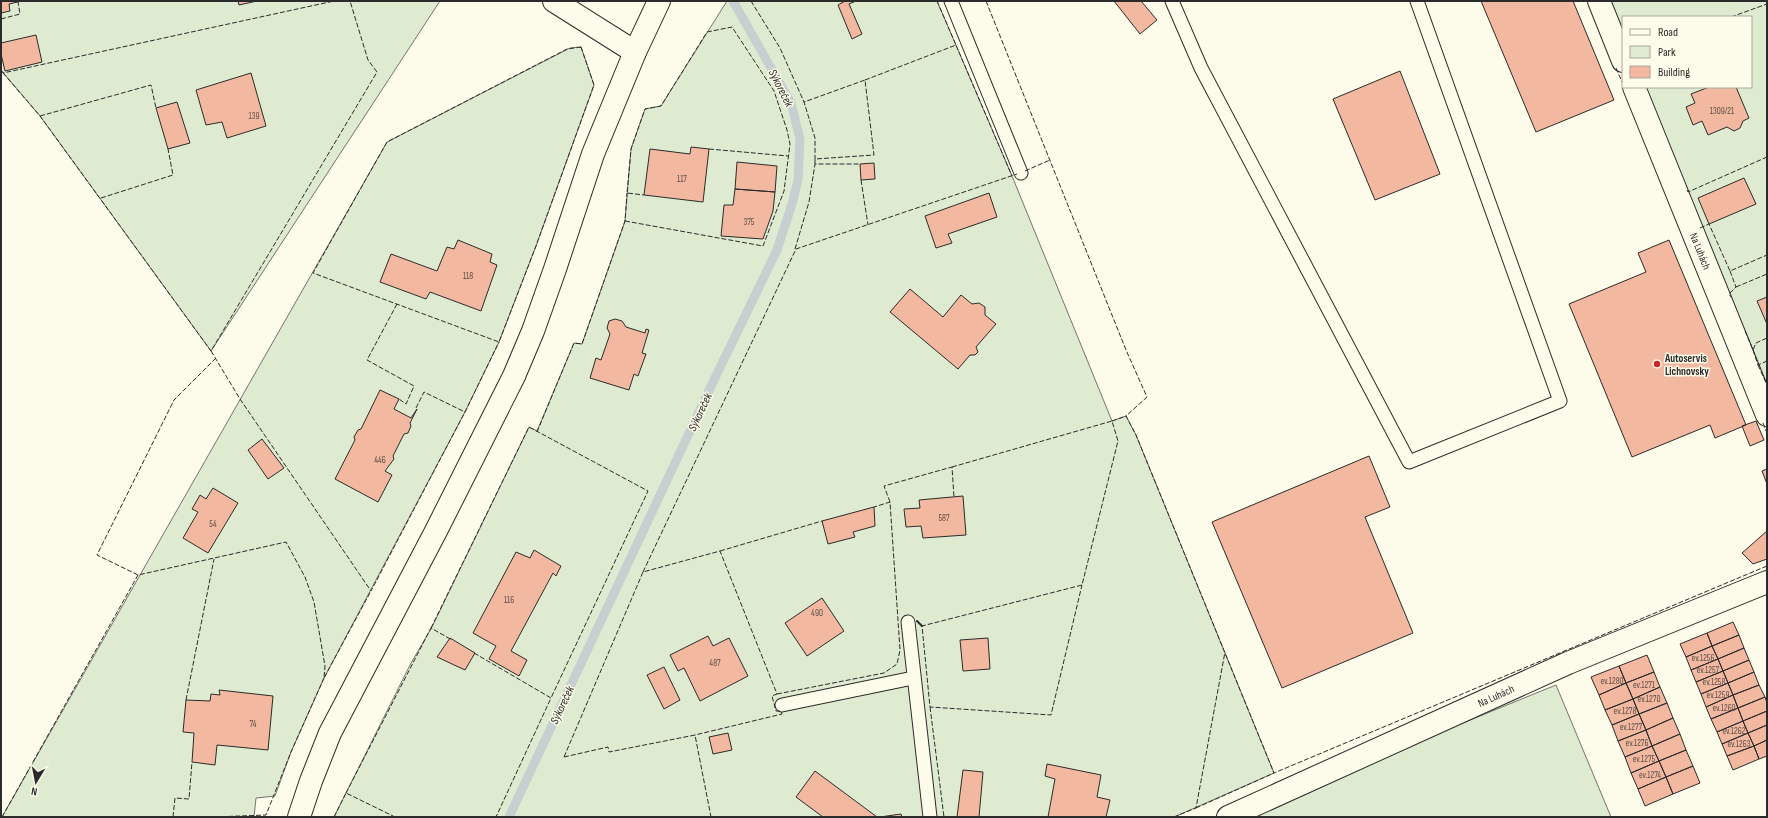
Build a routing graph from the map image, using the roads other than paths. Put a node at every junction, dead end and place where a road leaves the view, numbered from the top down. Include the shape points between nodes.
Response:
1 (554, 1) edge
2 (659, 1) edge
3 (950, 1) edge
4 (1172, 1) edge
5 (1416, 1) edge
6 (1598, 1) edge
7 (635, 52) junction
8 (1622, 59) edge
9 (1634, 88) edge
10 (1021, 173) dead end
11 (1767, 415) edge
12 (1767, 582) edge
13 (908, 622) dead end
14 (913, 678) junction
15 (782, 705) dead end
16 (299, 817) edge
17 (930, 817) edge
18 (1228, 817) edge

1 - 7 street
2 - 7 street
3 - 10 lane
4 - 5 lane via 1201,68 1409,462 1560,401
6 - 8 street
7 - 16 street via 593,154 533,331 514,376 330,733
9 - 11 street, Na Luhách
12 - 18 street, Na Luhách via 1568,663
13 - 14 lane
14 - 15 lane
14 - 17 lane

